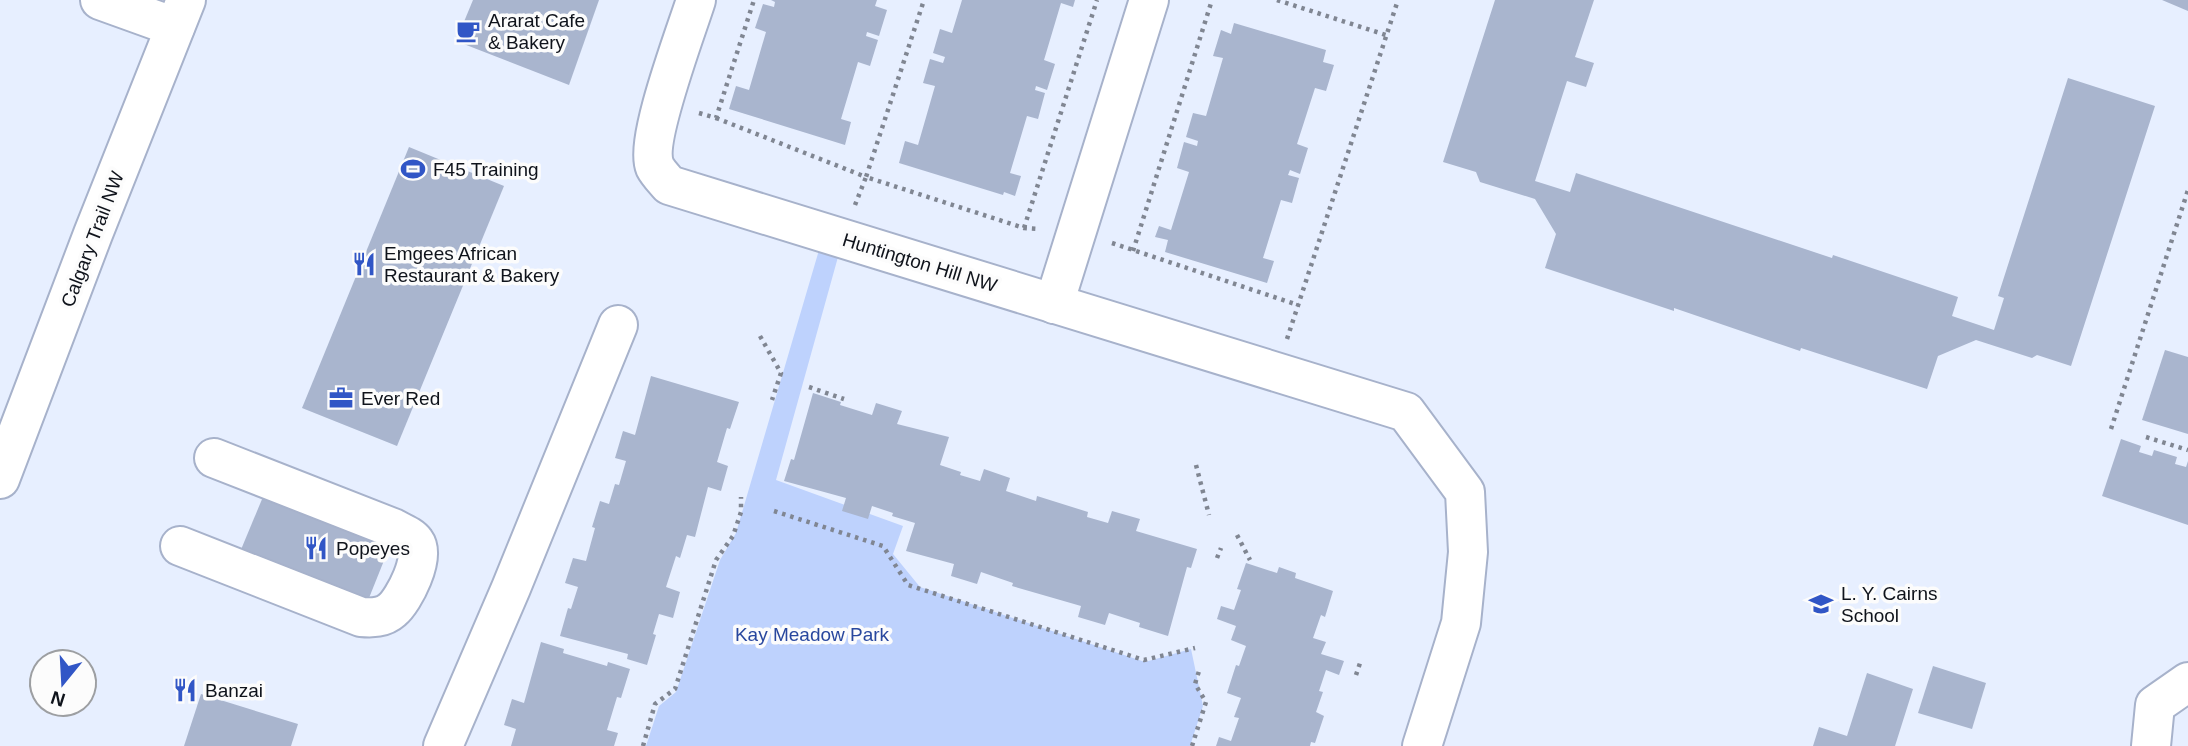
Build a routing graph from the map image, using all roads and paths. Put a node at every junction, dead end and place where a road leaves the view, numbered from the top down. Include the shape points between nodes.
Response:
1 (100, 0) edge
2 (696, 0) edge
3 (754, 0) edge
4 (924, 0) edge
5 (1097, 0) edge
6 (1149, 0) edge
7 (1212, 0) edge
8 (1277, 0) edge
9 (1398, 0) edge
10 (180, 13) edge
11 (1386, 35) junction
12 (697, 113) dead end
13 (716, 118) junction
14 (866, 177) junction
15 (2188, 190) edge
16 (1024, 228) junction
17 (1077, 230) junction
18 (1133, 251) junction
19 (1054, 304) junction
20 (618, 325) dead end
21 (760, 336) dead end
22 (809, 387) dead end
23 (844, 399) dead end
24 (772, 400) dead end
25 (2111, 429) dead end
26 (2146, 437) dead end
27 (2188, 450) edge
28 (214, 458) dead end
29 (1196, 465) dead end
30 (0, 480) edge
31 (741, 497) dead end
32 (774, 511) dead end
33 (1209, 515) dead end
34 (1237, 535) dead end
35 (180, 546) dead end
36 (1221, 548) dead end
37 (1217, 558) dead end
38 (1250, 560) dead end
39 (1195, 648) dead end
40 (1360, 663) dead end
41 (1199, 671) dead end
42 (1356, 675) dead end
43 (2188, 682) edge
44 (443, 746) edge
45 (643, 746) edge
46 (1192, 746) edge
47 (1422, 746) edge
48 (2151, 746) edge

1 - 10 main road
2 - 19 main road, Huntington Hill NW via 653,147 655,167 669,185
3 - 13 path
4 - 14 path
5 - 16 path
6 - 17 main road
7 - 18 path
8 - 11 path
9 - 11 path
10 - 30 main road, Calgary Trail NW
11 - 18 path via 1298,305
12 - 13 path
13 - 14 path
14 - 16 path
15 - 25 path
16 - 17 path
17 - 18 path
17 - 19 main road
19 - 47 main road, Huntington Hill NW via 1406,412 1465,492 1468,552 1461,623
20 - 44 main road
21 - 24 path via 781,373
22 - 23 path
26 - 27 path
28 - 35 main road via 393,527 414,540 418,562 402,600 375,618 361,617
29 - 33 path
31 - 45 path via 733,536 716,560 676,689 655,704
32 - 39 path via 883,546 908,585 1144,660
34 - 38 path
36 - 37 path
40 - 42 path
41 - 46 path via 1195,684 1206,702
43 - 48 main road via 2155,705

